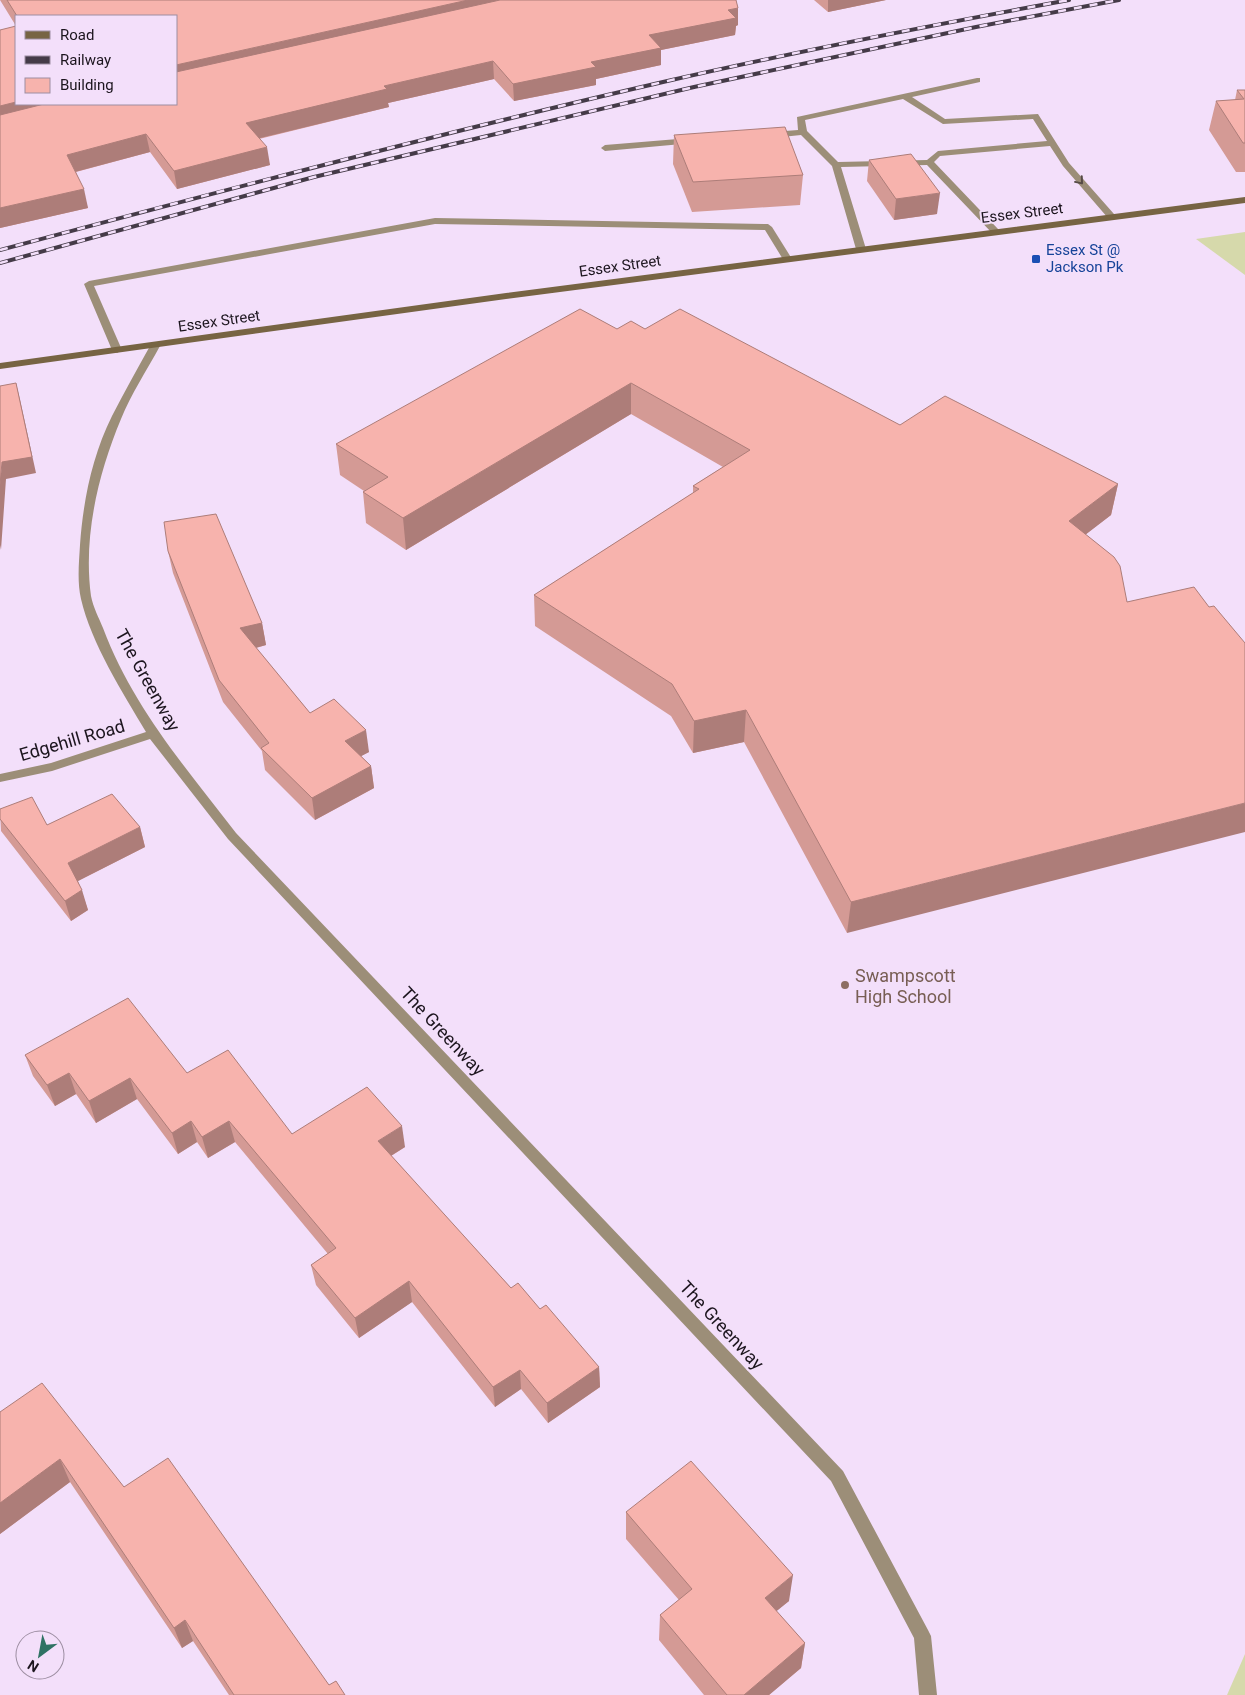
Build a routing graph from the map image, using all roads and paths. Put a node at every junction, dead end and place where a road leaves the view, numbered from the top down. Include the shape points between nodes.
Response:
1 (977, 80) dead end
2 (906, 96) junction
3 (803, 132) junction
4 (763, 135) edge
5 (704, 140) edge
6 (1053, 143) junction
7 (606, 148) dead end
8 (929, 162) junction
9 (836, 166) junction
10 (1245, 200) edge
11 (1110, 216) junction
12 (995, 231) junction
13 (861, 249) junction
14 (787, 259) junction
15 (154, 346) junction
16 (117, 350) junction
17 (0, 366) edge
18 (153, 734) junction
19 (0, 778) edge
20 (928, 1695) edge

1 - 2 street
2 - 3 street via 800,120
2 - 6 street via 943,122 1035,116
3 - 4 street
3 - 9 street
5 - 7 street
6 - 8 street via 938,154
6 -> 11 street via 1066,164
8 - 9 street
8 - 12 street
9 - 13 street
10 - 11 main road, Essex Street
11 - 12 main road, Essex Street
12 - 13 main road, Essex Street
13 - 14 main road, Essex Street
14 - 15 main road, Essex Street
14 - 16 street via 768,227 436,221 89,284
15 - 16 main road, Essex Street
15 - 18 street, The Greenway via 116,418 97,471 87,520 84,560 86,598 102,641
16 - 17 main road, Essex Street
18 - 19 street, Edgehill Road via 52,767
18 - 20 street, The Greenway via 232,836 837,1476 922,1636

